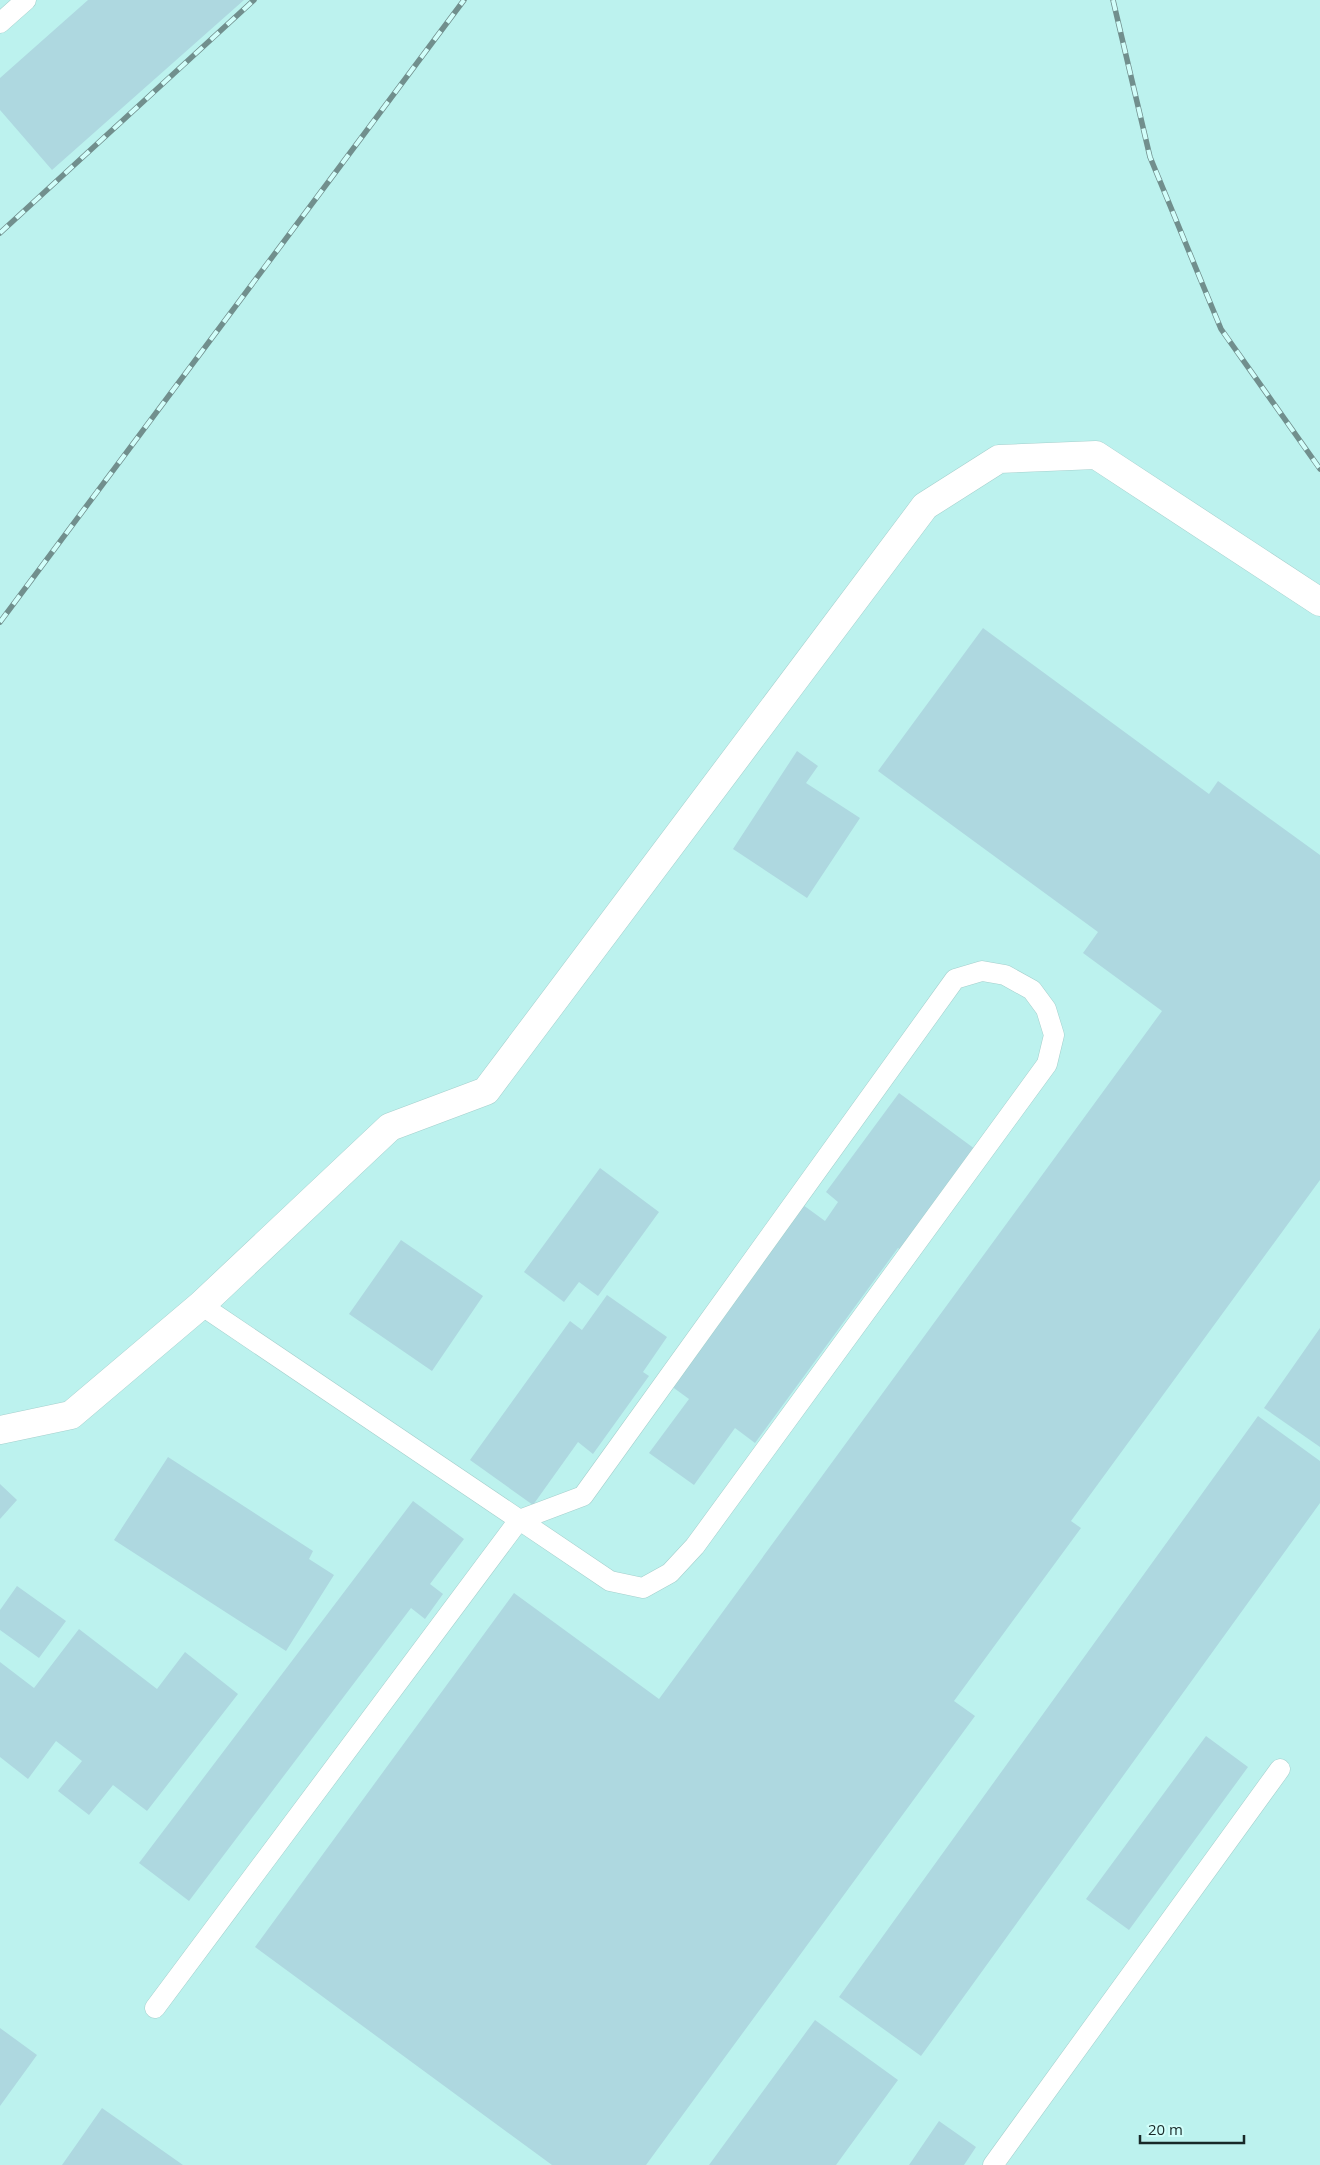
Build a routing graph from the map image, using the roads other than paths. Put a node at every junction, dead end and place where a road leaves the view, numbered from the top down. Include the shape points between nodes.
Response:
1 (26, 0) edge
2 (0, 24) edge
3 (1320, 602) edge
4 (201, 1305) junction
5 (0, 1430) edge
6 (518, 1520) junction
7 (1280, 1769) dead end
8 (155, 2008) dead end
9 (993, 2165) edge

1 - 2 lane
3 - 4 street via 1096,455 999,458 925,506 486,1091 390,1127
4 - 5 street via 71,1416
4 - 6 lane
6 - 6 lane via 583,1496 955,979 982,971 1005,975 1032,990 1046,1009 1054,1036 1047,1064 695,1546 670,1573 643,1588 610,1581
6 - 8 lane
7 - 9 lane

